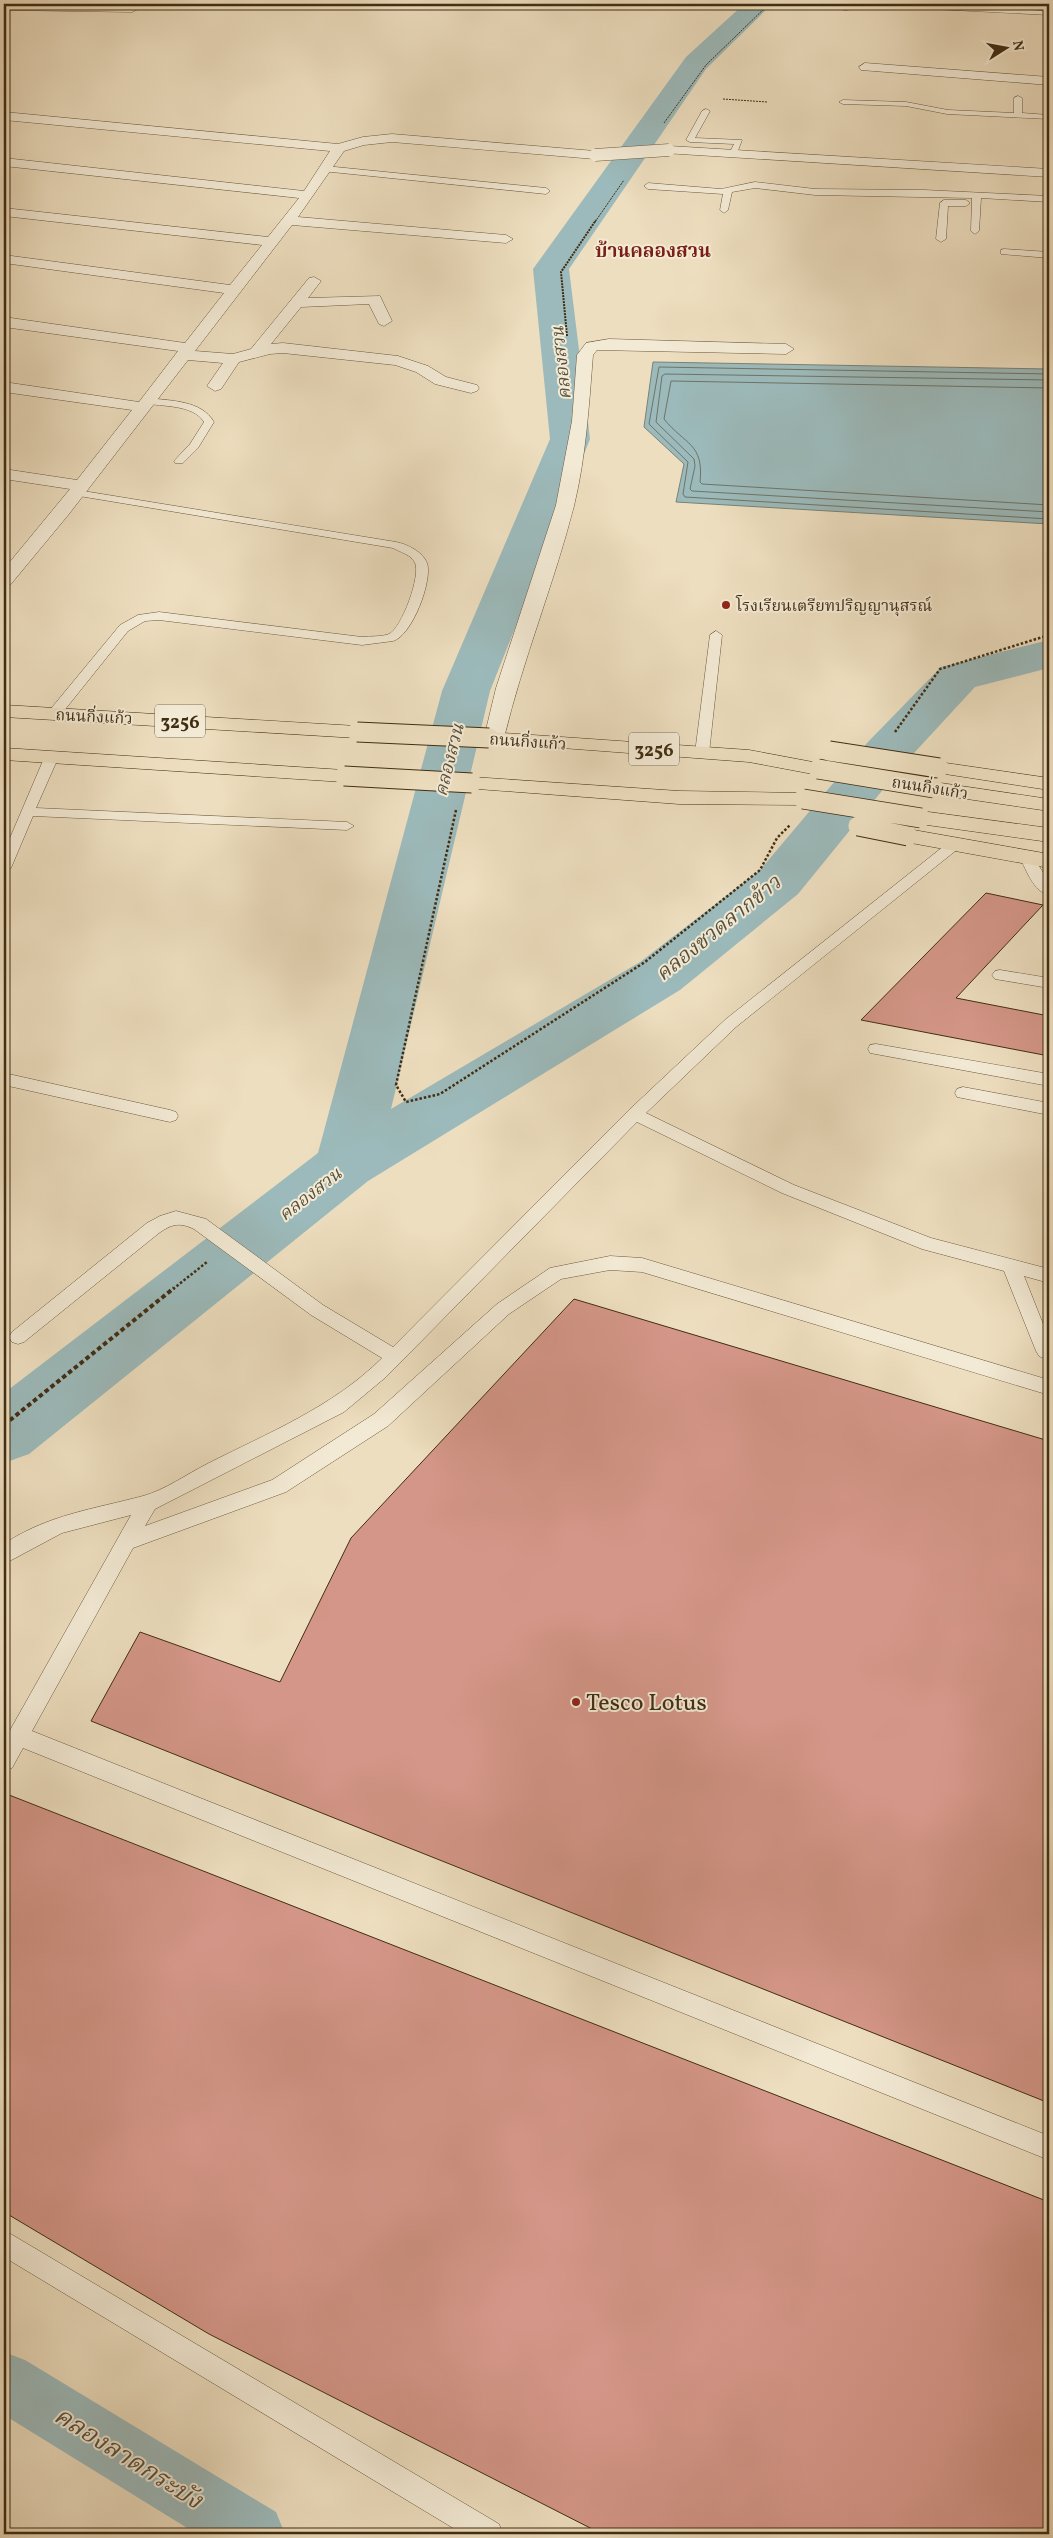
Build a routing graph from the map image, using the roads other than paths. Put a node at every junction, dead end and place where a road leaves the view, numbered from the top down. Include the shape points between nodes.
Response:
1 (808, 4) edge
2 (950, 6) edge
3 (4, 7) edge
4 (132, 9) dead end
5 (1049, 14) edge
6 (1034, 66) dead end
7 (865, 68) dead end
8 (1036, 80) junction
9 (1049, 81) edge
10 (1018, 98) dead end
11 (843, 102) dead end
12 (706, 111) dead end
13 (4, 116) edge
14 (1018, 116) junction
15 (1049, 118) edge
16 (339, 148) junction
17 (733, 154) junction
18 (4, 162) edge
19 (325, 169) junction
20 (1049, 173) edge
21 (648, 186) dead end
22 (546, 191) dead end
23 (728, 191) junction
24 (308, 195) junction
25 (977, 199) junction
26 (1049, 199) edge
27 (724, 210) dead end
28 (4, 212) edge
29 (288, 220) junction
30 (976, 231) dead end
31 (506, 239) dead end
32 (941, 239) dead end
33 (271, 242) junction
34 (1004, 252) dead end
35 (1049, 255) edge
36 (4, 259) edge
37 (314, 281) dead end
38 (234, 290) junction
39 (296, 303) junction
40 (384, 321) dead end
41 (4, 322) edge
42 (786, 349) dead end
43 (187, 351) junction
44 (258, 352) junction
45 (233, 358) junction
46 (215, 386) dead end
47 (4, 387) edge
48 (471, 388) dead end
49 (146, 404) junction
50 (179, 461) dead end
51 (4, 474) edge
52 (80, 489) junction
53 (4, 580) edge
54 (716, 635) dead end
55 (4, 711) edge
56 (54, 714) junction
57 (492, 738) junction
58 (702, 753) junction
59 (4, 754) edge
60 (52, 756) junction
61 (749, 756) junction
62 (937, 778) junction
63 (1049, 784) edge
64 (1049, 804) edge
65 (28, 812) junction
66 (347, 826) dead end
67 (914, 827) junction
68 (1049, 835) edge
69 (954, 846) junction
70 (1027, 858) junction
71 (1049, 861) edge
72 (4, 868) edge
73 (1049, 890) edge
74 (1000, 975) dead end
75 (1049, 983) edge
76 (876, 1049) dead end
77 (4, 1079) edge
78 (1049, 1080) edge
79 (963, 1093) dead end
80 (1049, 1109) edge
81 (635, 1114) junction
82 (170, 1116) dead end
83 (1011, 1266) junction
84 (1049, 1276) edge
85 (18, 1336) dead end
86 (1049, 1354) edge
87 (394, 1357) junction
88 (1049, 1388) edge
89 (148, 1503) junction
90 (128, 1541) junction
91 (4, 1555) edge
92 (19, 1736) junction
93 (4, 1760) edge
94 (1049, 2148) edge
95 (4, 2243) edge
96 (489, 2534) edge

1 - 2 lane via 846,8 877,4
2 - 5 lane
3 - 4 street
6 - 8 street
7 - 8 street
8 - 9 street
10 - 14 lane
11 - 14 lane via 906,104 947,112
12 - 17 lane via 690,140 739,142
13 - 16 street
14 - 15 lane
16 - 17 street, bridge via 372,139 392,138 595,156 669,150
16 - 19 street
17 - 20 street
18 - 24 street
19 - 22 lane
19 - 24 street
21 - 23 lane
23 - 25 lane via 755,185 814,192
23 - 27 lane
24 - 29 street
25 - 26 lane
25 - 30 lane
25 - 32 lane via 944,204
28 - 33 street
29 - 31 street
29 - 33 street
33 - 38 street
34 - 35 lane
36 - 38 street
37 - 39 street
38 - 43 street
39 - 40 street via 375,299
39 - 44 street
41 - 43 street
42 - 57 street via 609,344 588,349 584,361 580,421 565,505
43 - 45 street
43 - 49 street
44 - 45 street
44 - 48 street via 284,348 398,360 441,381
45 - 46 street
47 - 49 street
49 - 50 lane via 196,409 208,416 209,422 194,446
49 - 52 street
51 - 52 street
52 - 53 street
52 - 56 lane via 396,545 414,554 421,562 423,575 405,626 393,637 378,640 362,641 159,616 142,618 124,628
54 - 58 lane
55 - 56 main road, ถนนกิ่งแก้ว / 3256
56 - 57 main road, ถนนกิ่งแก้ว / 3256, bridge
57 - 58 main road, ถนนกิ่งแก้ว / 3256
58 - 61 main road, ถนนกิ่งแก้ว / 3256
59 - 60 main road, 3256
60 - 65 lane
60 - 67 main road, 3256, bridge via 762,800 798,812
61 - 62 main road, ถนนกิ่งแก้ว / 3256, bridge via 818,769
61 - 62 main road, bridge via 829,751
62 - 63 main road
62 - 64 main road, ถนนกิ่งแก้ว / 3256
65 - 66 lane
65 - 72 lane
67 - 68 main road, ถนนกิ่งแก้ว
67 - 69 main road
69 - 70 main road
69 - 81 lane via 730,1023
70 - 71 main road
70 - 73 lane via 1039,881
74 - 75 lane
76 - 78 lane
77 - 82 lane
79 - 80 lane
81 - 83 lane via 788,1189 928,1244
81 - 87 lane
83 - 84 lane
83 - 86 lane
85 - 87 lane via 168,1218 184,1216 318,1310
87 - 89 lane via 337,1407
88 - 90 lane via 642,1265 610,1263 556,1273 503,1309 380,1420 279,1486
89 - 90 lane
89 - 91 lane via 71,1519 23,1541
90 - 92 lane
92 - 93 lane
92 - 94 lane
95 - 96 lane

